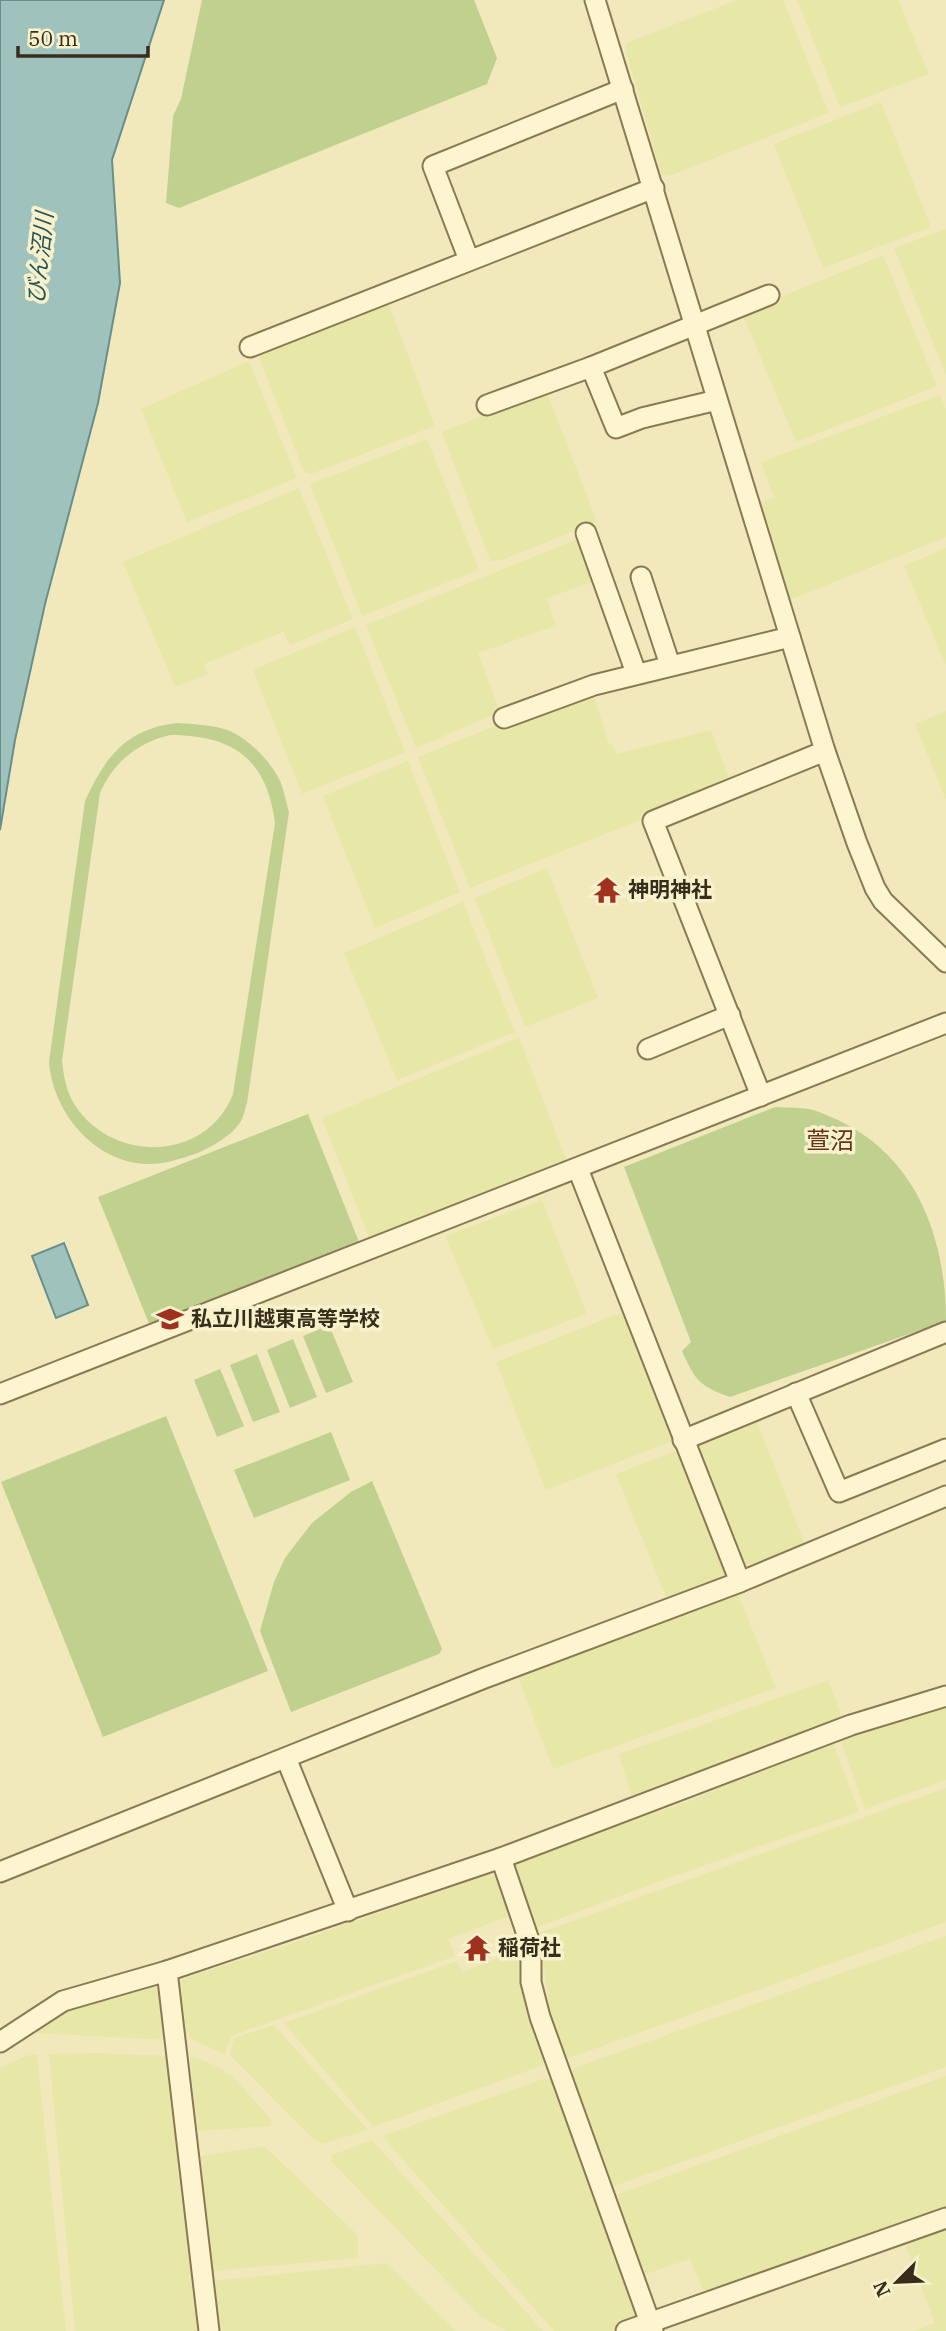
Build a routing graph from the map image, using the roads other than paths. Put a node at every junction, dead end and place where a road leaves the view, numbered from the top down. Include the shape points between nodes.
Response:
1 (595, 0) edge
2 (623, 89) junction
3 (653, 188) junction
4 (469, 260) junction
5 (769, 295) dead end
6 (694, 325) junction
7 (250, 347) dead end
8 (591, 367) junction
9 (717, 400) junction
10 (486, 405) dead end
11 (586, 533) dead end
12 (641, 577) dead end
13 (790, 637) junction
14 (670, 665) junction
15 (636, 673) junction
16 (504, 718) dead end
17 (825, 751) junction
18 (946, 962) edge
19 (730, 1015) junction
20 (946, 1023) edge
21 (648, 1049) dead end
22 (761, 1096) junction
23 (578, 1169) junction
24 (946, 1332) edge
25 (796, 1393) junction
26 (0, 1394) edge
27 (683, 1440) junction
28 (946, 1449) edge
29 (946, 1496) edge
30 (740, 1582) junction
31 (946, 1696) edge
32 (286, 1758) junction
33 (501, 1858) junction
34 (0, 1872) edge
35 (348, 1911) junction
36 (167, 1971) junction
37 (0, 2042) edge
38 (946, 2218) edge
39 (651, 2326) edge
40 (209, 2331) edge
41 (626, 2331) edge

1 - 2 street
2 - 3 street
2 - 4 street via 433,166
3 - 4 street
3 - 6 street
4 - 7 street
5 - 6 street
6 - 8 street
6 - 9 street
8 - 9 street via 616,428
8 - 10 street
9 - 13 street
11 - 15 street
12 - 14 street
13 - 14 street
13 - 17 street
14 - 15 street
15 - 16 street via 572,691
17 - 18 street via 875,888
17 - 19 street via 653,821
19 - 21 street
19 - 22 street
20 - 22 street
22 - 23 street
23 - 26 street
23 - 27 street
24 - 25 street
25 - 27 street
25 - 28 street via 839,1492
27 - 30 street
29 - 30 street
30 - 32 street
31 - 33 street via 851,1725
32 - 34 street
32 - 35 street
33 - 35 street
33 - 39 street via 531,1947 531,1982 540,2017
35 - 36 street
36 - 37 street via 63,2001
36 - 40 street
38 - 39 street
39 - 41 street

